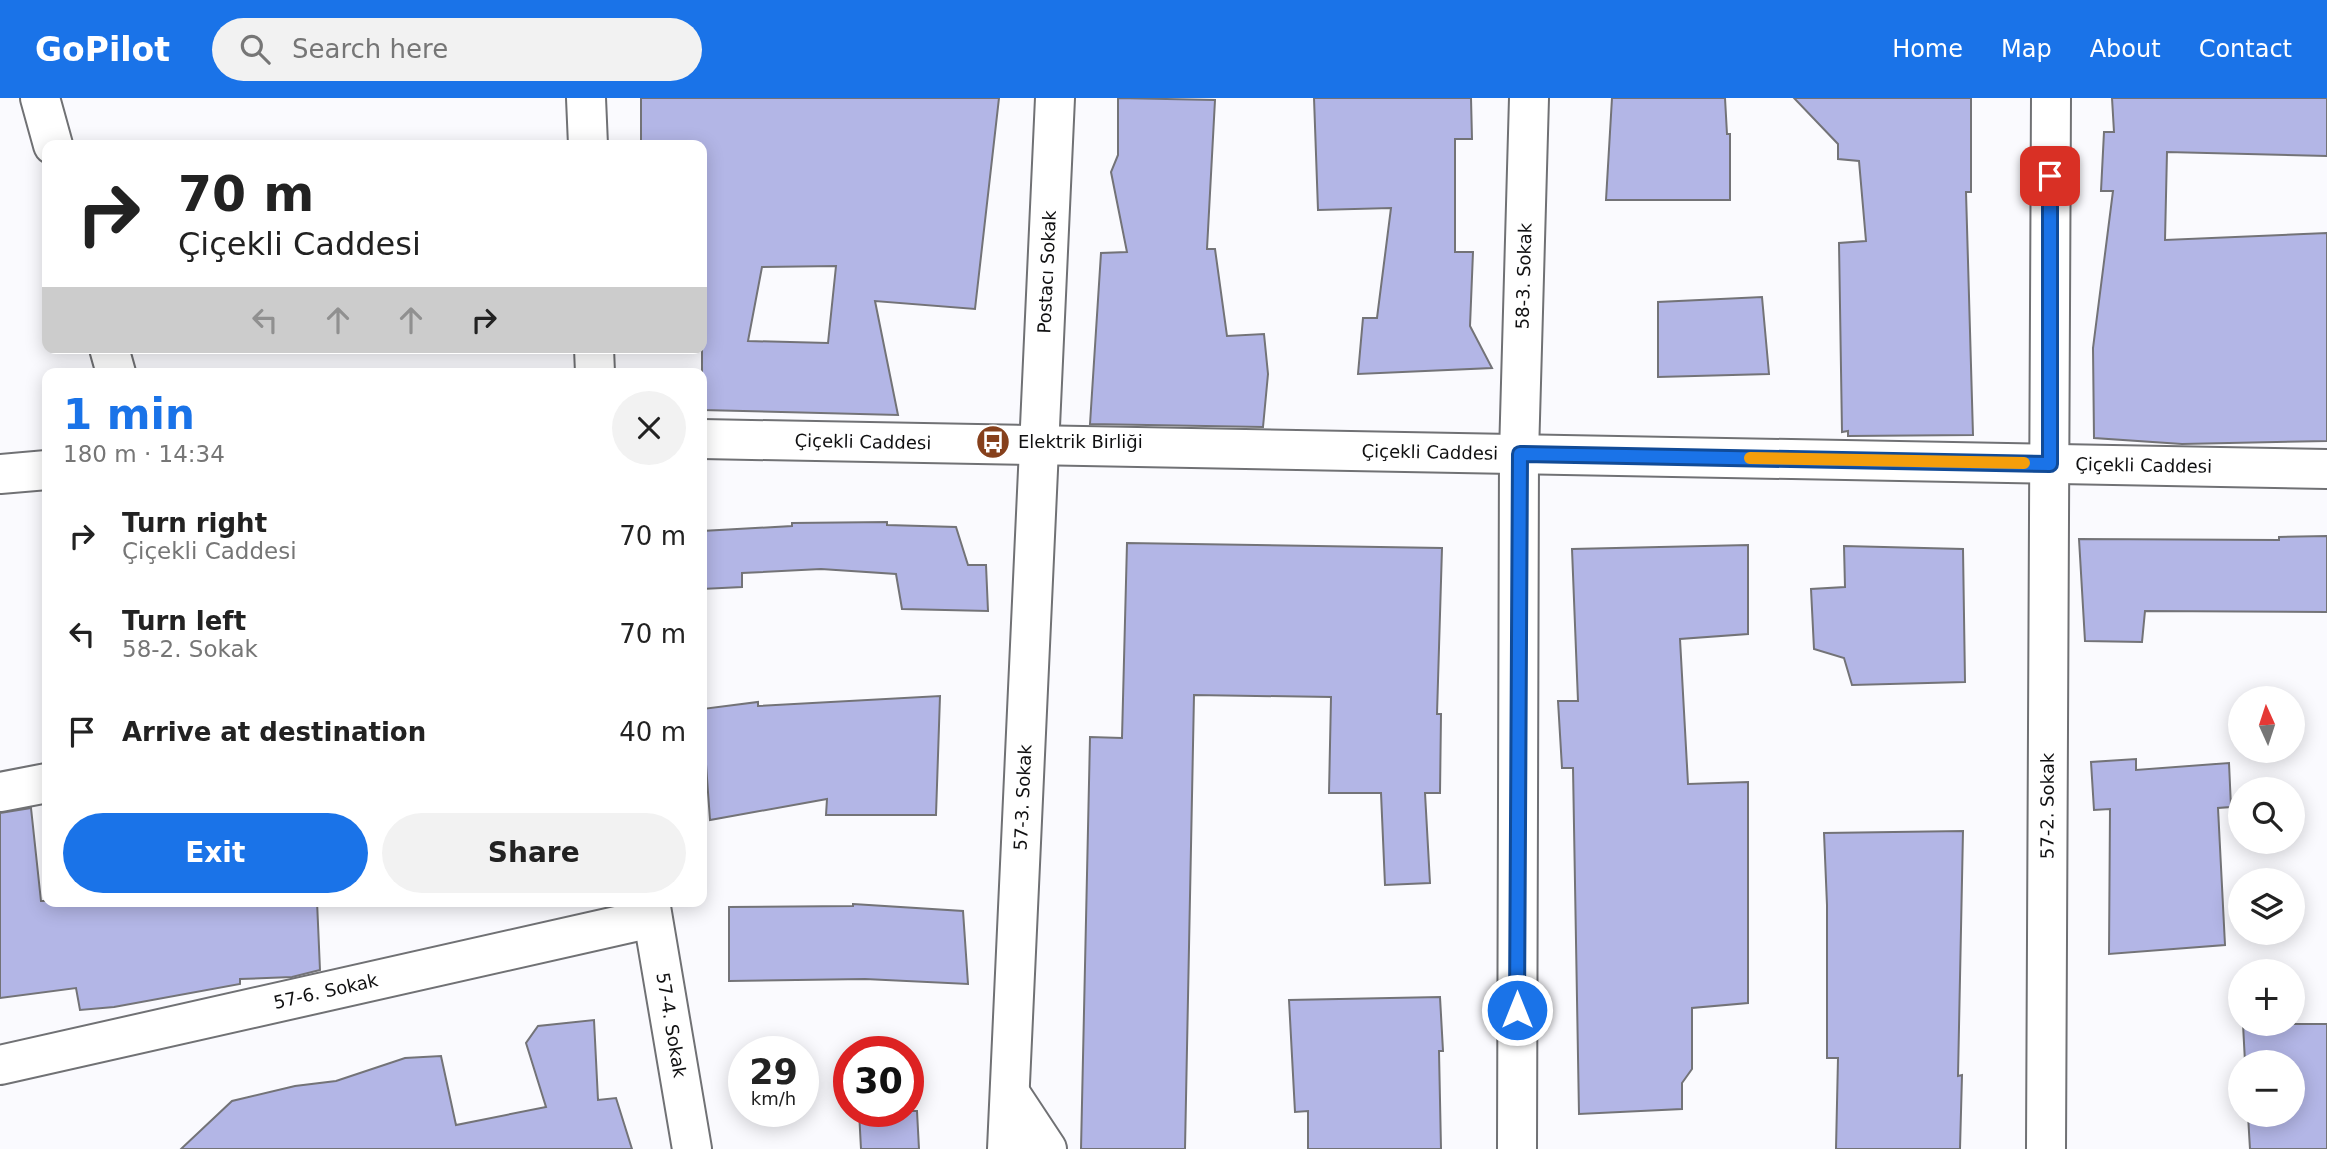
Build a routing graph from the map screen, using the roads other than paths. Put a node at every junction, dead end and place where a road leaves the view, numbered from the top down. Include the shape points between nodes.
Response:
1 (40, 98) edge
2 (586, 98) edge
3 (1055, 98) edge
4 (1529, 98) edge
5 (2050, 98) edge
6 (52, 140) edge
7 (587, 140) edge
8 (707, 439) edge
9 (1041, 446) junction
10 (1520, 454) junction
11 (2050, 464) junction
12 (2327, 469) edge
13 (42, 470) edge
14 (0, 474) edge
15 (42, 784) edge
16 (0, 792) edge
17 (651, 909) edge
18 (0, 1065) edge
19 (1010, 1093) junction
20 (692, 1149) edge
21 (1007, 1149) edge
22 (1047, 1149) edge
23 (1517, 1149) edge
24 (2046, 1149) edge

1 - 6 street
2 - 7 street
3 - 9 street, Postacı Sokak
4 - 10 street, 58-3. Sokak
5 - 11 street, 57-2. Sokak
8 - 9 street, Çiçekli Caddesi
9 - 10 street, Çiçekli Caddesi
9 - 19 street, 57-3. Sokak
10 - 11 street, Çiçekli Caddesi
10 - 23 street, 58-3. Sokak
11 - 12 street, Çiçekli Caddesi
11 - 24 street, 57-2. Sokak
13 - 14 street
15 - 16 street
17 - 18 street, 57-6. Sokak
17 - 20 street, 57-4. Sokak
19 - 21 street, 57-3. Sokak
19 - 22 street

